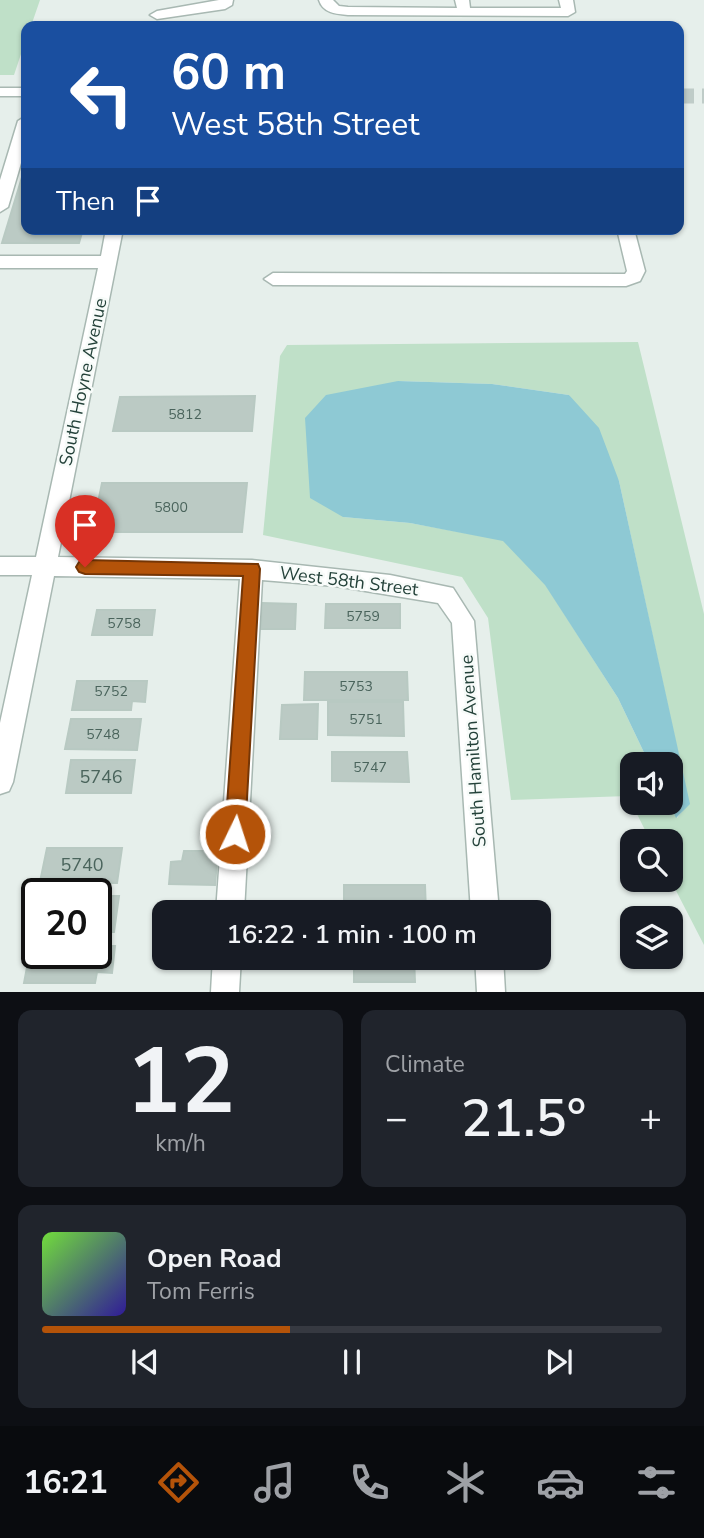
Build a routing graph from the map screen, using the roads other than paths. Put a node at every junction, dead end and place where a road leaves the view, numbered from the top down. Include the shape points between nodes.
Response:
1 (160, 0) edge
2 (226, 0) edge
3 (326, 0) edge
4 (463, 6) edge
5 (569, 13) edge
6 (156, 20) edge
7 (0, 92) edge
8 (21, 92) edge
9 (21, 138) edge
10 (0, 208) edge
11 (114, 235) edge
12 (627, 235) edge
13 (0, 262) edge
14 (108, 262) junction
15 (273, 279) dead end
16 (0, 566) edge
17 (45, 566) junction
18 (252, 569) junction
19 (445, 595) joint
20 (0, 782) edge
21 (231, 900) edge
22 (484, 900) edge
23 (226, 970) edge
24 (490, 970) edge
25 (225, 992) edge
26 (491, 992) edge

1 - 6 street
2 - 6 street via 225,5
3 - 4 street via 335,10 348,11
4 - 5 street
7 - 8 street
9 - 10 street
11 - 14 street, South Hoyne Avenue
12 - 15 street via 636,271 626,280
13 - 14 street
14 - 17 street, South Hoyne Avenue
16 - 17 street, West 58th Street
17 - 18 street, West 58th Street
17 - 20 street, South Hoyne Avenue
18 - 19 street, West 58th Street
18 - 21 street
19 - 22 street, South Hamilton Avenue via 463,621
23 - 25 street
24 - 26 street

